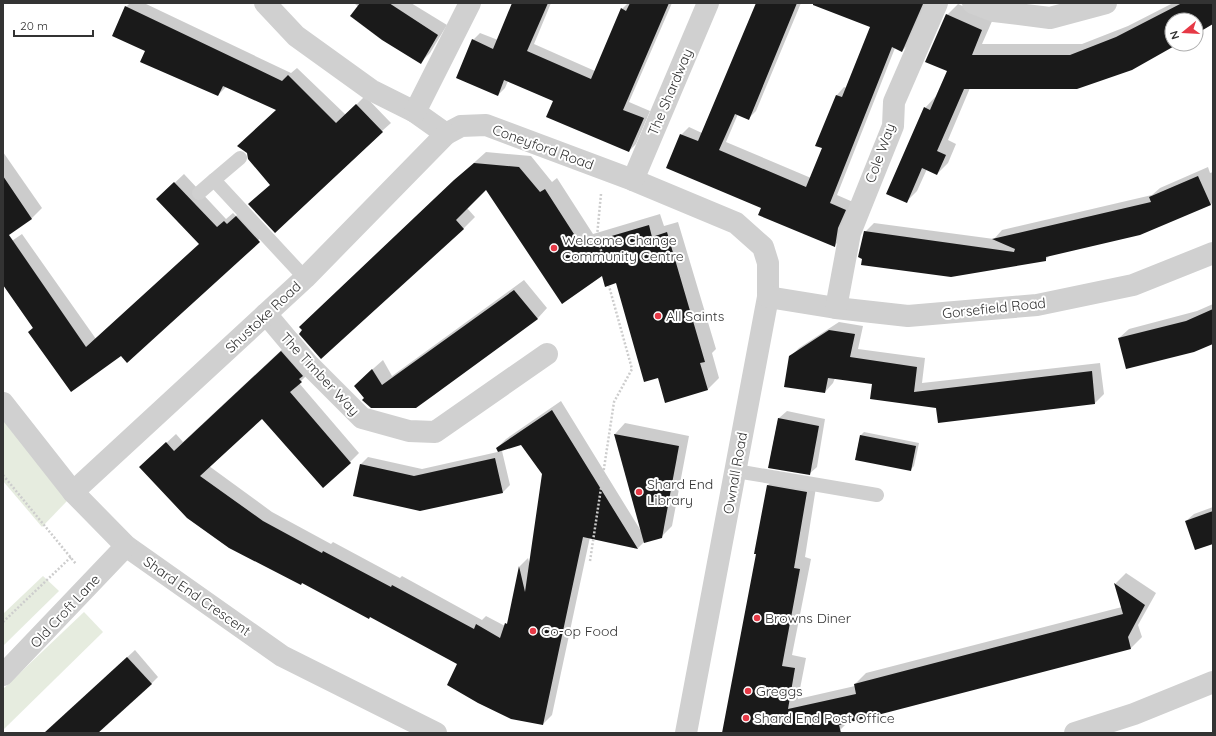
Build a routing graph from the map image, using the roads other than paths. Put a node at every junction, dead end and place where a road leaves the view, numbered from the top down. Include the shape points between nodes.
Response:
1 (266, 3) edge
2 (470, 3) edge
3 (708, 3) edge
4 (938, 3) edge
5 (974, 3) edge
6 (1106, 3) edge
7 (415, 112) junction
8 (446, 134) junction
9 (240, 158) dead end
10 (214, 180) junction
11 (633, 180) junction
12 (199, 194) dead end
13 (736, 223) joint
14 (1213, 253) edge
15 (305, 278) junction
16 (768, 297) junction
17 (836, 308) junction
18 (266, 314) junction
19 (547, 354) dead end
20 (3, 403) edge
21 (736, 471) junction
22 (73, 492) junction
23 (877, 495) dead end
24 (126, 546) junction
25 (3, 676) edge
26 (1213, 682) edge
27 (436, 733) edge
28 (686, 733) edge
29 (1075, 733) edge

1 - 7 street via 296,36 371,90
2 - 7 street
3 - 11 street, The Shardway
4 - 17 street, Cole Way via 894,102 893,126 850,233
5 - 6 street via 994,11 1050,18
7 - 8 street
8 - 11 street, Coneyford Road via 461,126 486,125
8 - 15 street, Shustoke Road
9 - 10 lane
10 - 12 lane
10 - 15 lane
11 - 13 street, Coneyford Road
13 - 16 street, Ownall Road via 763,247 768,263
14 - 17 street, Gorsefield Road via 1134,285 1037,305 908,316
15 - 18 street, Shustoke Road
16 - 17 street, Gorsefield Road
16 - 21 street, Ownall Road
18 - 19 street, The Timber Way via 308,364 362,418 409,431 435,432
18 - 22 street, Shustoke Road
20 - 22 street, Shard End Crescent
21 - 23 lane
21 - 28 street, Ownall Road
22 - 24 street, Shard End Crescent
24 - 25 street, Old Croft Lane
24 - 27 street, Shard End Crescent via 282,656
26 - 29 street via 1134,714

